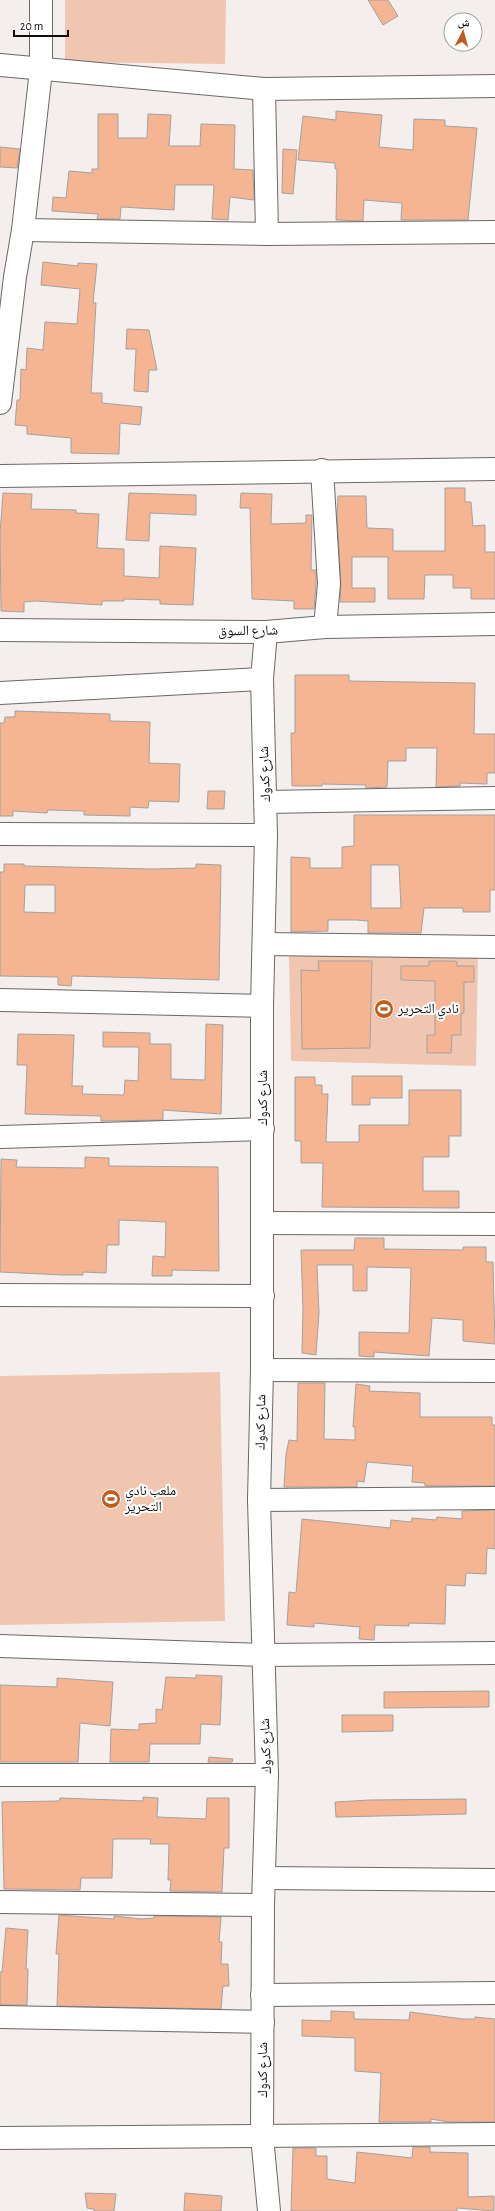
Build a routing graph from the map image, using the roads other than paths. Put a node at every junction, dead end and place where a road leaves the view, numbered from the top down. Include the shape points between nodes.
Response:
1 (40, 1) edge
2 (0, 65) edge
3 (41, 70) junction
4 (495, 86) edge
5 (264, 89) junction
6 (23, 230) junction
7 (495, 232) edge
8 (267, 234) junction
9 (7, 276) edge
10 (0, 403) edge
11 (495, 469) edge
12 (322, 470) junction
13 (0, 476) edge
14 (495, 624) edge
15 (325, 626) junction
16 (0, 630) edge
17 (266, 632) junction
18 (262, 679) junction
19 (0, 693) edge
20 (495, 798) edge
21 (266, 802) junction
22 (0, 834) edge
23 (266, 835) junction
24 (264, 944) junction
25 (495, 947) edge
26 (0, 1000) edge
27 (262, 1006) junction
28 (263, 1129) junction
29 (0, 1137) edge
30 (263, 1223) junction
31 (495, 1224) edge
32 (0, 1295) edge
33 (262, 1296) junction
34 (262, 1370) junction
35 (495, 1371) edge
36 (495, 1498) edge
37 (259, 1500) junction
38 (0, 1646) edge
39 (495, 1652) edge
40 (263, 1655) junction
41 (0, 1774) edge
42 (267, 1775) junction
43 (266, 1878) junction
44 (495, 1880) edge
45 (0, 1902) edge
46 (263, 1905) junction
47 (495, 1993) edge
48 (262, 1995) junction
49 (0, 2017) edge
50 (263, 2022) junction
51 (495, 2134) edge
52 (262, 2136) junction
53 (0, 2138) edge
54 (270, 2211) edge

1 - 3 street
2 - 3 street
3 - 5 street
3 - 6 street
4 - 5 street
5 - 8 street
6 - 8 street
6 - 9 street
7 - 8 street
9 - 10 street
11 - 12 street
12 - 13 street
12 - 15 street via 330,584
14 - 15 street, شارع السوق
15 - 17 street, شارع السوق
16 - 17 street, شارع السوق
17 - 18 street, شارع كدوك
18 - 19 street
18 - 21 street, شارع كدوك
20 - 21 street
21 - 23 street, شارع كدوك
22 - 23 street
23 - 24 street, شارع كدوك
24 - 25 street
24 - 27 street, شارع كدوك
26 - 27 street
27 - 28 street, شارع كدوك
28 - 29 street
28 - 30 street, شارع كدوك
30 - 31 street
30 - 33 street, شارع كدوك
32 - 33 street
33 - 34 street, شارع كدوك
34 - 35 street
34 - 37 street, شارع كدوك
36 - 37 street
37 - 40 street, شارع كدوك
38 - 40 street
39 - 40 street
40 - 42 street, شارع كدوك
41 - 42 street
42 - 43 street, شارع كدوك
43 - 44 street
43 - 46 street, شارع كدوك
45 - 46 street
46 - 48 street, شارع كدوك
47 - 48 street
48 - 50 street, شارع كدوك
49 - 50 street
50 - 52 street, شارع كدوك
51 - 52 street
52 - 53 street
52 - 54 street, شارع كدوك

